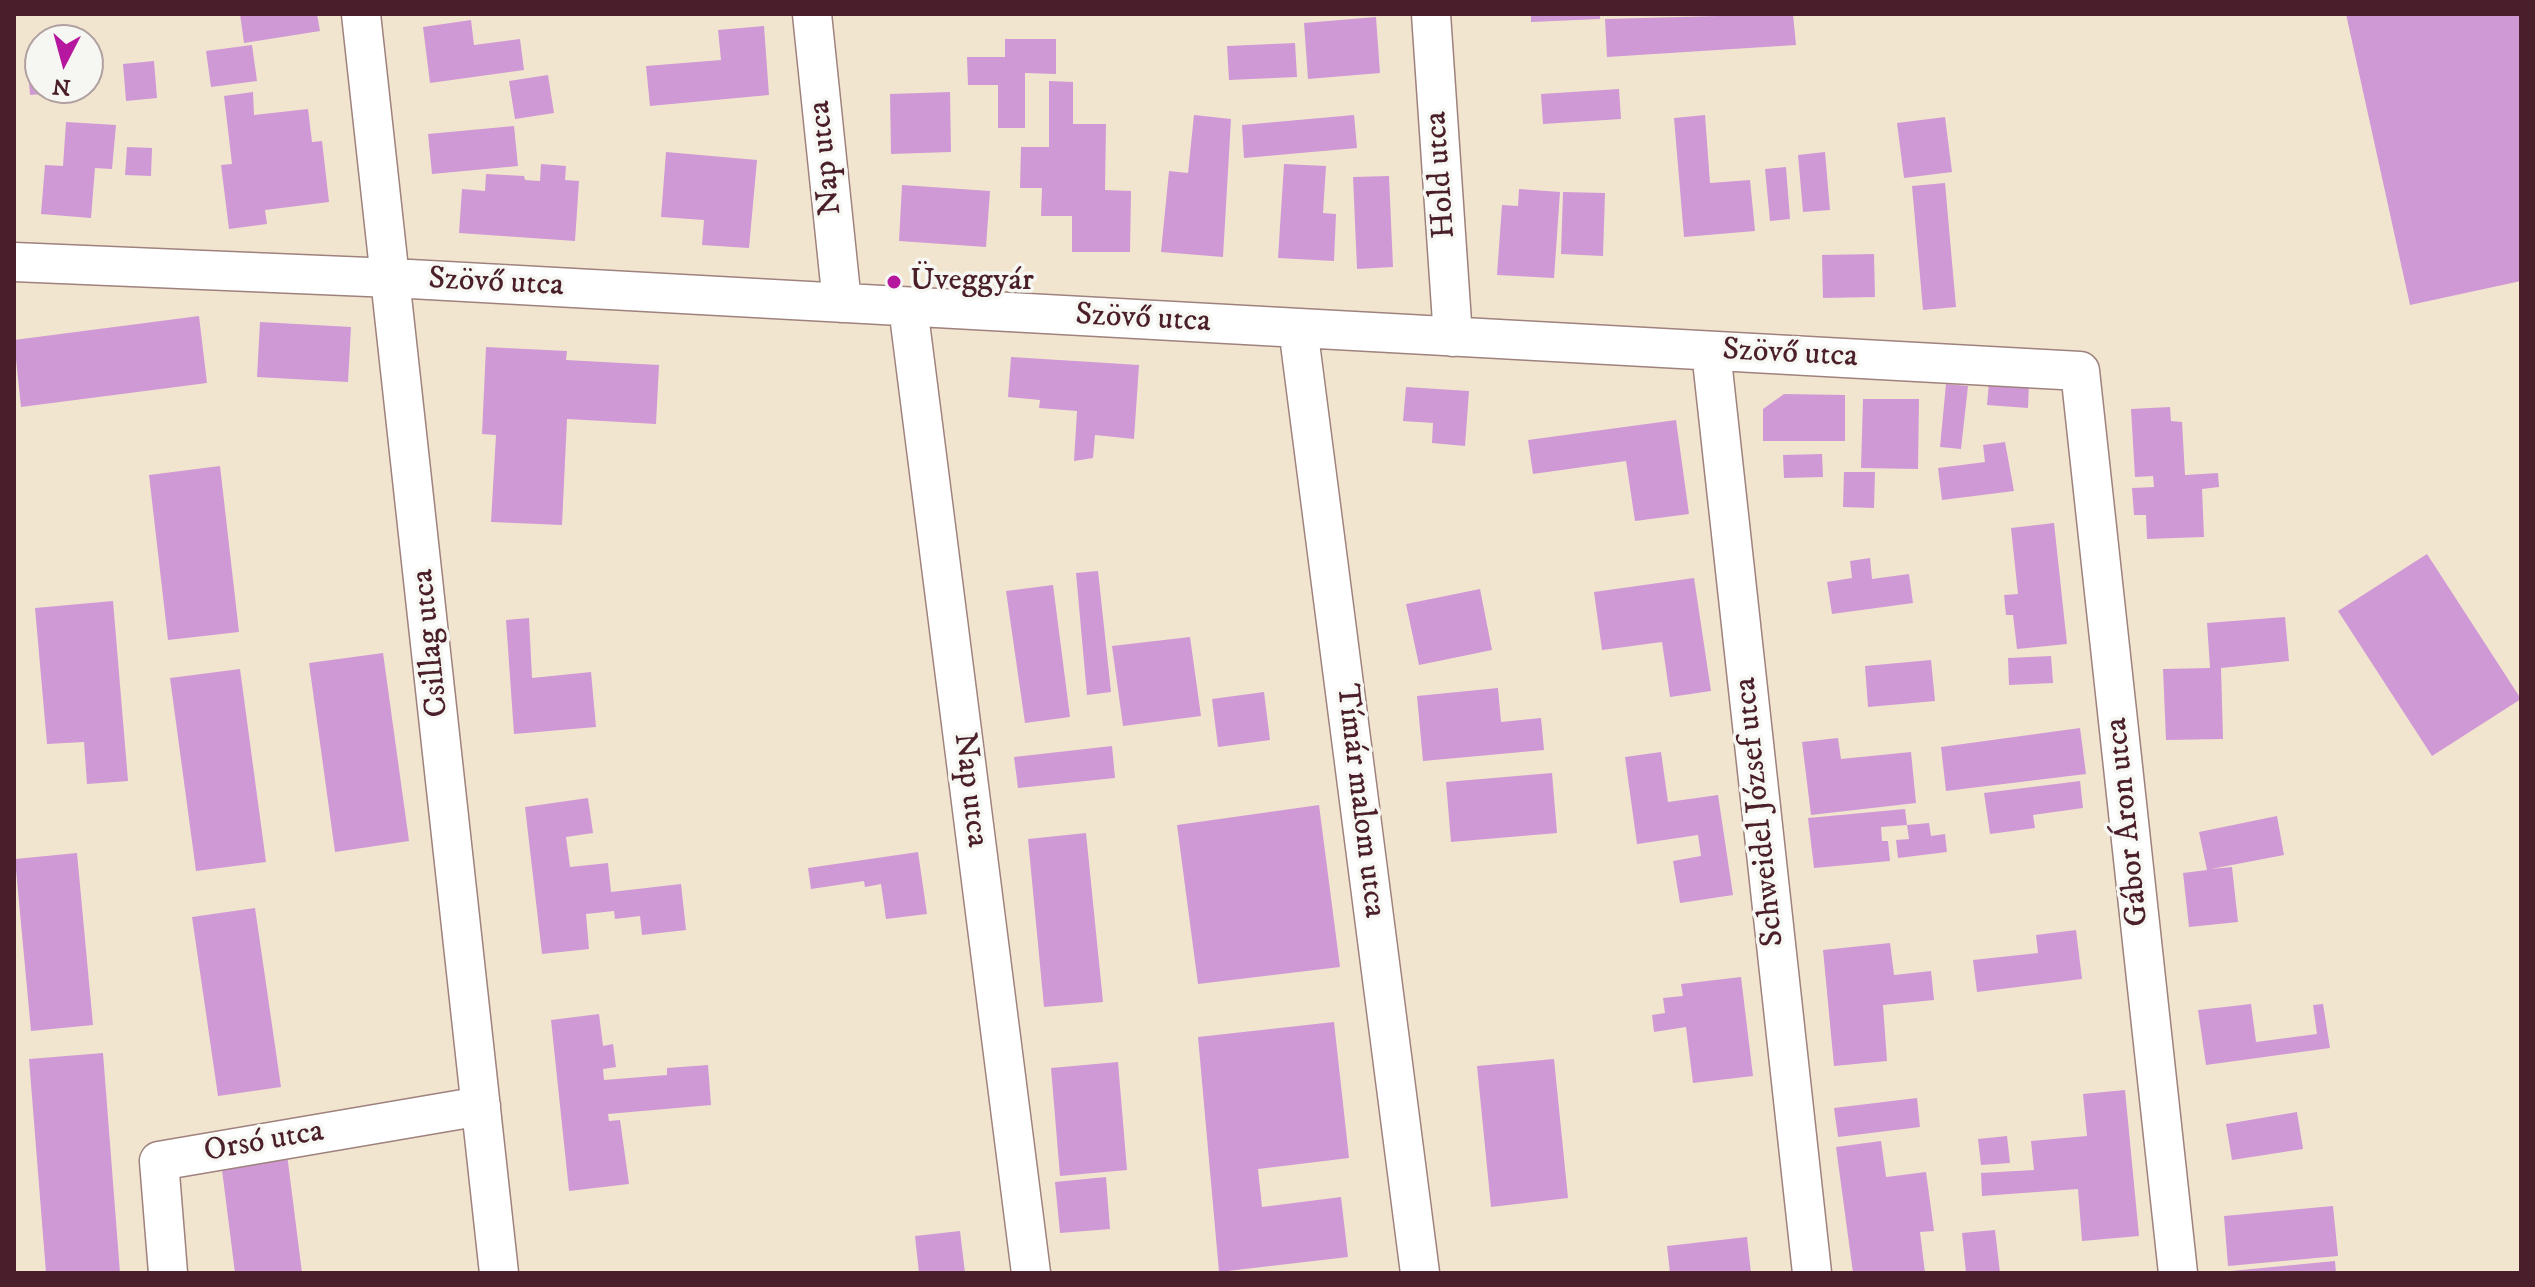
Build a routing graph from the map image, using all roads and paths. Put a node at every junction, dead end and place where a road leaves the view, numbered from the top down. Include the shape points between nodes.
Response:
1 (361, 14) edge
2 (812, 14) edge
3 (1431, 14) edge
4 (14, 262) edge
5 (392, 278) junction
6 (842, 303) junction
7 (908, 307) junction
8 (1298, 328) junction
9 (1453, 337) junction
10 (1711, 351) junction
11 (2080, 371) joint
12 (481, 1106) junction
13 (168, 1273) edge
14 (499, 1273) edge
15 (1031, 1273) edge
16 (1420, 1273) edge
17 (1812, 1273) edge
18 (2178, 1273) edge

1 - 5 street, Csillag utca
2 - 6 street, Nap utca
3 - 9 street, Hold utca
4 - 5 street, Szövő utca
5 - 6 street, Szövő utca
5 - 12 street, Csillag utca
6 - 7 street, Szövő utca
7 - 8 street, Szövő utca
7 - 15 street, Nap utca
8 - 9 street, Szövő utca
8 - 16 street, Tímár malom utca
9 - 10 street, Szövő utca
10 - 11 street, Szövő utca
10 - 17 street, Schweidel József utca
11 - 18 street, Gábor Áron utca
12 - 13 street, Orsó utca via 159,1161
12 - 14 street, Csillag utca

